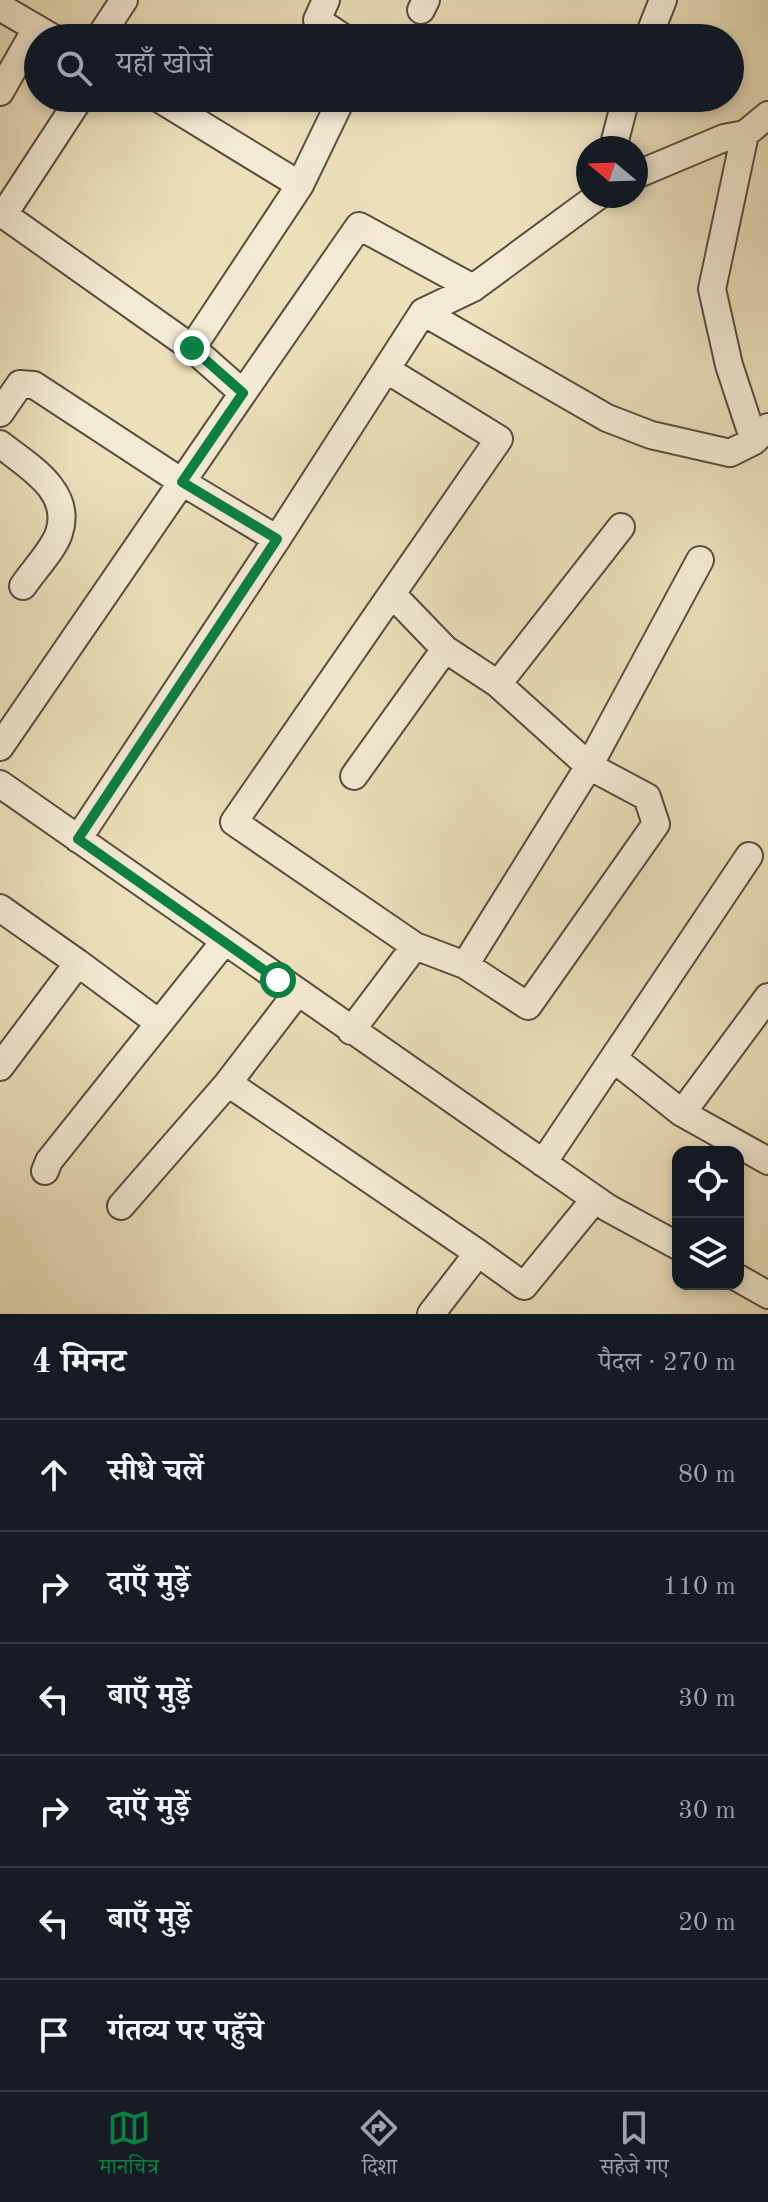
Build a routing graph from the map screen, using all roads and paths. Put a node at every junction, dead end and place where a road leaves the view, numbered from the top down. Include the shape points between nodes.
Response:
1 (124, 0) edge
2 (326, 0) edge
3 (663, 0) edge
4 (0, 7) edge
5 (28, 24) edge
6 (108, 24) edge
7 (323, 24) edge
8 (654, 24) edge
9 (24, 61) edge
10 (0, 92) edge
11 (71, 112) edge
12 (181, 112) edge
13 (335, 112) edge
14 (622, 112) edge
15 (768, 115) edge
16 (745, 134) junction
17 (616, 136) edge
18 (648, 170) edge
19 (300, 185) junction
20 (582, 208) edge
21 (2, 213) edge
22 (473, 288) junction
23 (423, 312) junction
24 (192, 348) junction
25 (387, 370) junction
26 (243, 393) junction
27 (0, 413) edge
28 (761, 434) edge
29 (0, 444) edge
30 (182, 482) junction
31 (621, 527) dead end
32 (277, 539) junction
33 (700, 560) dead end
34 (23, 586) dead end
35 (392, 594) junction
36 (445, 649) junction
37 (498, 684) junction
38 (0, 747) edge
39 (589, 766) junction
40 (354, 776) dead end
41 (0, 784) edge
42 (78, 839) junction
43 (749, 856) dead end
44 (0, 908) edge
45 (224, 942) junction
46 (415, 946) junction
47 (78, 963) junction
48 (465, 965) junction
49 (297, 993) junction
50 (768, 997) edge
51 (159, 1023) junction
52 (351, 1031) junction
53 (614, 1059) junction
54 (0, 1067) edge
55 (228, 1083) junction
56 (682, 1113) junction
57 (768, 1161) edge
58 (543, 1163) junction
59 (45, 1171) dead end
60 (595, 1199) junction
61 (121, 1206) dead end
62 (672, 1243) edge
63 (478, 1253) junction
64 (744, 1281) edge
65 (768, 1295) edge
66 (431, 1314) edge

1 - 6 street
2 - 7 street via 317,20
3 - 8 street
4 - 5 street
9 - 10 street
11 - 21 street
12 - 19 street
13 - 19 street
14 - 17 street
15 - 16 street
16 - 18 street
16 - 28 street via 712,289 729,365
19 - 24 street
20 - 22 street
21 - 24 street
22 - 23 street
22 - 26 street via 359,226
23 - 25 street
23 - 28 street via 607,418 651,435 730,453
24 - 26 street
25 - 32 street
25 - 35 street via 499,439
26 - 30 street
27 - 30 street via 20,384 34,385
29 - 34 street via 46,480 62,515 59,535
30 - 32 street
30 - 38 street
31 - 37 street
32 - 42 street
33 - 39 street
35 - 36 street
35 - 46 street via 234,822
36 - 37 street
36 - 40 street
37 - 39 street
39 - 48 street
39 - 48 street via 647,797 656,824 528,1006
41 - 42 street
42 - 45 street
43 - 53 street
44 - 47 street
45 - 49 street
45 - 51 street
46 - 48 street
46 - 52 street
47 - 51 street
47 - 54 street
49 - 52 street
49 - 55 street
50 - 56 street
51 - 59 street
52 - 58 street
53 - 56 street
53 - 58 street
55 - 61 street
55 - 63 street
56 - 57 street
58 - 60 street
60 - 62 street
60 - 63 street via 524,1286
63 - 66 street
64 - 65 street

